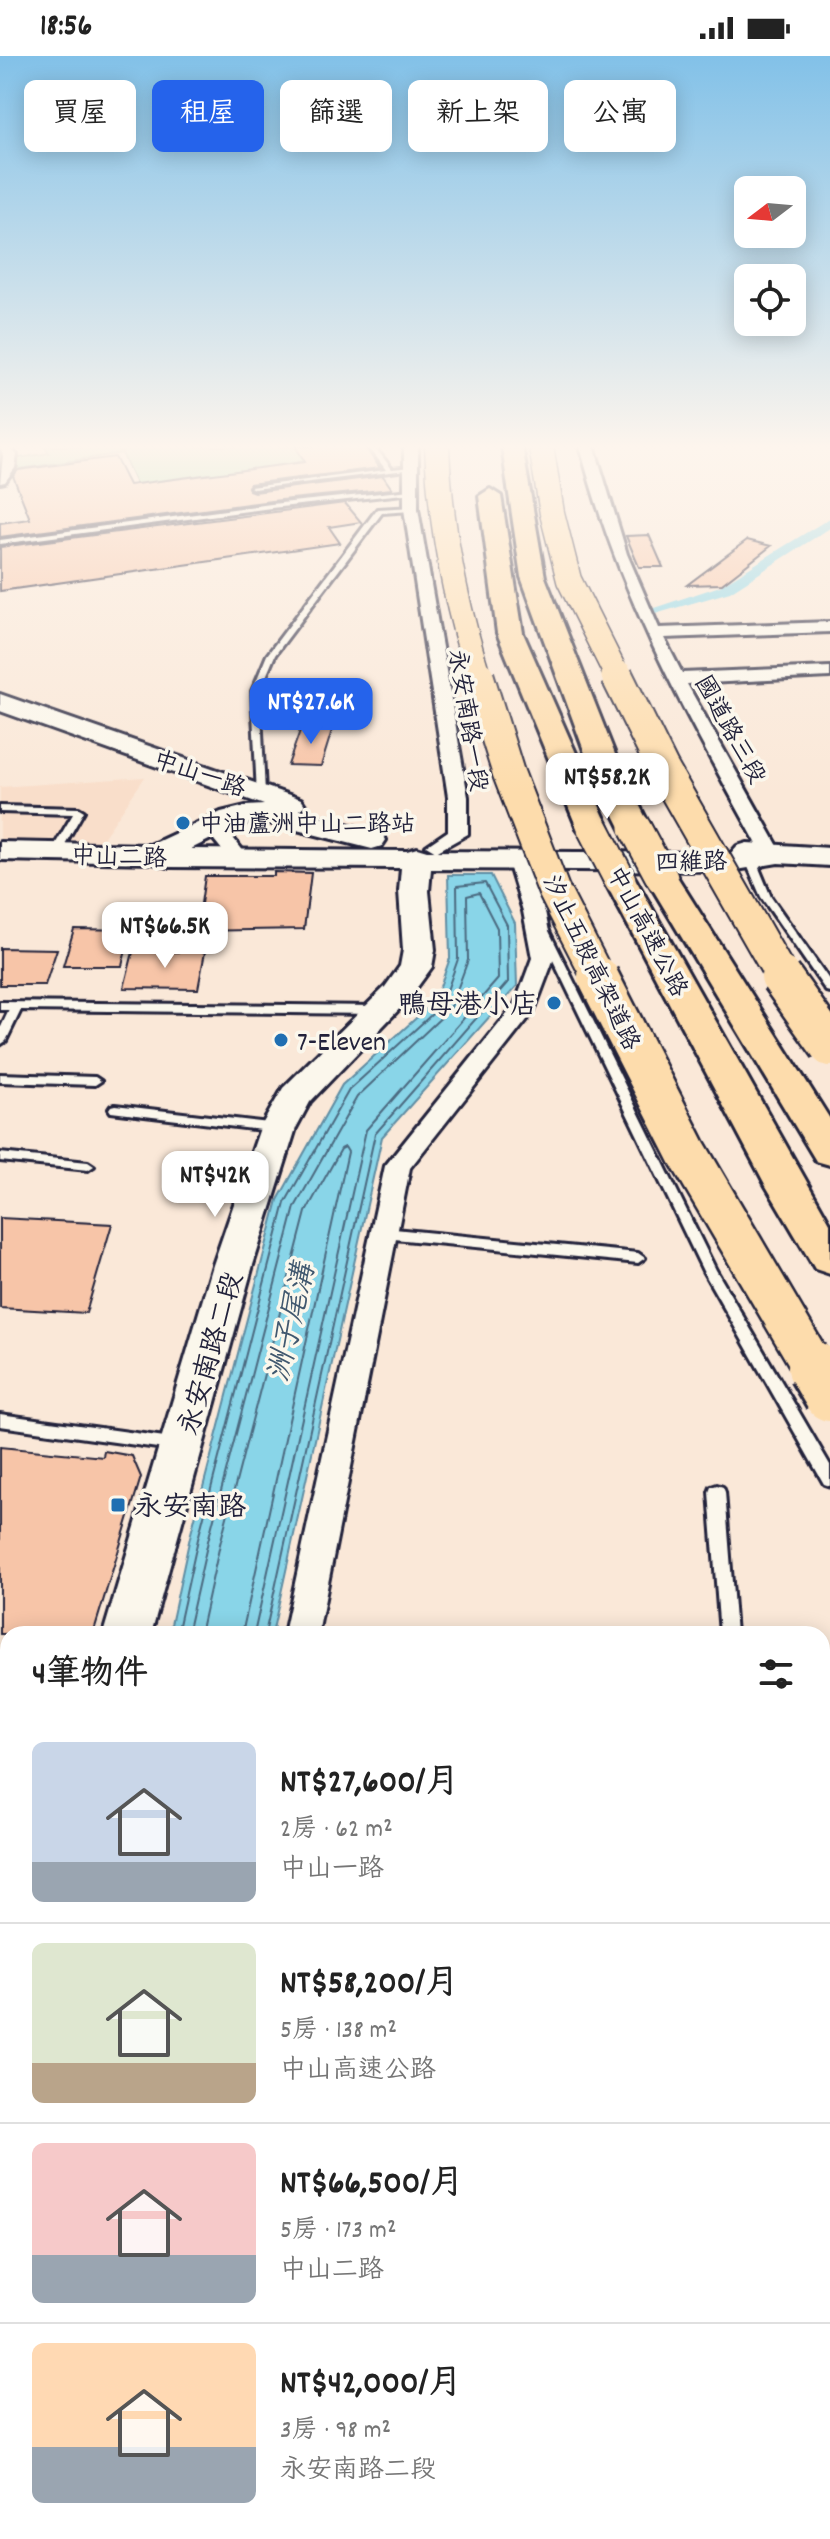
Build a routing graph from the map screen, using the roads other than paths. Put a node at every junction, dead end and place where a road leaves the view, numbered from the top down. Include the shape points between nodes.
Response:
1 (341, 562) edge
2 (421, 562) edge
3 (450, 562) edge
4 (500, 562) edge
5 (531, 562) edge
6 (564, 562) edge
7 (623, 562) edge
8 (830, 627) edge
9 (650, 629) junction
10 (830, 672) edge
11 (675, 679) junction
12 (0, 702) edge
13 (0, 713) edge
14 (260, 793) junction
15 (0, 809) edge
16 (218, 822) junction
17 (418, 849) junction
18 (0, 851) edge
19 (55, 853) junction
20 (153, 854) junction
21 (773, 855) junction
22 (238, 857) junction
23 (830, 857) edge
24 (518, 862) junction
25 (534, 911) junction
26 (830, 989) edge
27 (0, 1006) edge
28 (17, 1006) junction
29 (377, 1010) junction
30 (0, 1041) edge
31 (830, 1046) edge
32 (0, 1078) edge
33 (95, 1081) dead end
34 (115, 1109) dead end
35 (278, 1128) junction
36 (830, 1151) edge
37 (0, 1157) edge
38 (88, 1166) dead end
39 (384, 1233) junction
40 (638, 1258) dead end
41 (830, 1258) edge
42 (830, 1395) edge
43 (0, 1420) edge
44 (183, 1445) junction
45 (830, 1479) edge
46 (717, 1492) dead end
47 (129, 1626) edge
48 (303, 1626) edge
49 (727, 1626) edge

1 - 14 lane via 271,655 256,691
2 - 17 street, 永安南路一段 via 458,797 458,834
3 - 42 highway, 汐止五股高架道路, bridge via 456,604 508,772 554,891 687,1152
4 - 41 highway, 中山高速公路, bridge via 510,633 593,828
5 - 36 highway, 中山高速公路, bridge via 605,767 635,828
6 - 31 highway, bridge via 663,769 778,972
7 - 9 street, 國道路三段
8 - 9 street
9 - 11 street, 國道路三段
10 - 11 street
11 - 21 street, 國道路三段
12 - 14 main road, 中山一路
13 - 16 main road, 中山一路 via 221,793 228,805
14 - 17 main road, 中山一路
15 - 19 lane via 79,811
16 - 17 main road, 中山一路 via 266,814 348,838
16 - 20 main road, 中山一路
16 - 22 street
17 - 21 main road, 四維路 via 720,848
17 - 22 main road, 中山二路
17 - 24 main road, 四維路
17 - 29 main road, 永安南路二段 via 416,967
18 - 19 main road, 中山二路
19 - 20 main road, 中山二路
20 - 22 main road, 中山二路
21 - 23 main road, 四維路
21 - 24 main road, 四維路 via 731,862
21 - 26 lane via 753,867 766,897
24 - 25 street
25 - 39 street via 543,958 526,1006 398,1166
25 - 45 lane via 710,1271
27 - 28 lane
28 - 29 lane
28 - 30 lane
29 - 35 main road, 永安南路二段 via 303,1087
32 - 33 lane
34 - 35 lane
35 - 44 main road, 永安南路二段
37 - 38 lane
39 - 40 lane
39 - 48 street
43 - 44 lane
44 - 47 main road, 永安南路二段
46 - 49 lane

